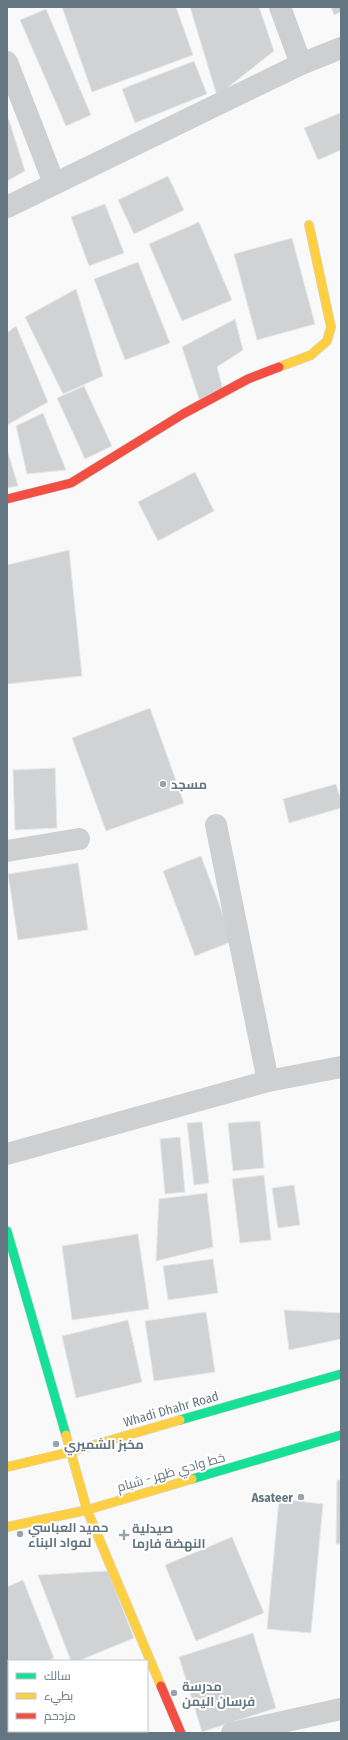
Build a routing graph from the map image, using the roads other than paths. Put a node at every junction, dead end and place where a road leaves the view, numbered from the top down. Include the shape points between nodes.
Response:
1 (280, 7) edge
2 (341, 48) edge
3 (7, 62) edge
4 (301, 64) junction
5 (54, 183) junction
6 (7, 207) edge
7 (309, 225) dead end
8 (7, 499) edge
9 (216, 824) dead end
10 (79, 839) dead end
11 (7, 852) edge
12 (341, 1067) edge
13 (268, 1081) junction
14 (7, 1154) edge
15 (7, 1231) edge
16 (341, 1374) edge
17 (341, 1435) edge
18 (70, 1452) junction
19 (7, 1467) edge
20 (87, 1510) junction
21 (7, 1528) edge
22 (341, 1709) edge
23 (181, 1733) edge
24 (232, 1733) edge

1 - 4 street
2 - 4 street
3 - 5 street
4 - 5 street
5 - 6 street
7 - 8 street via 331,327 327,341 311,355 248,379 184,414 70,483
9 - 13 street
10 - 11 street
12 - 13 street
13 - 14 street
15 - 18 street
16 - 18 street, Whadi Dhahr Road
17 - 20 street, خط وادي ظهر - شبام
18 - 19 street, Whadi Dhahr Road
18 - 20 street
20 - 21 street, خط وادي ظهر - شبام
20 - 23 street
22 - 24 street

